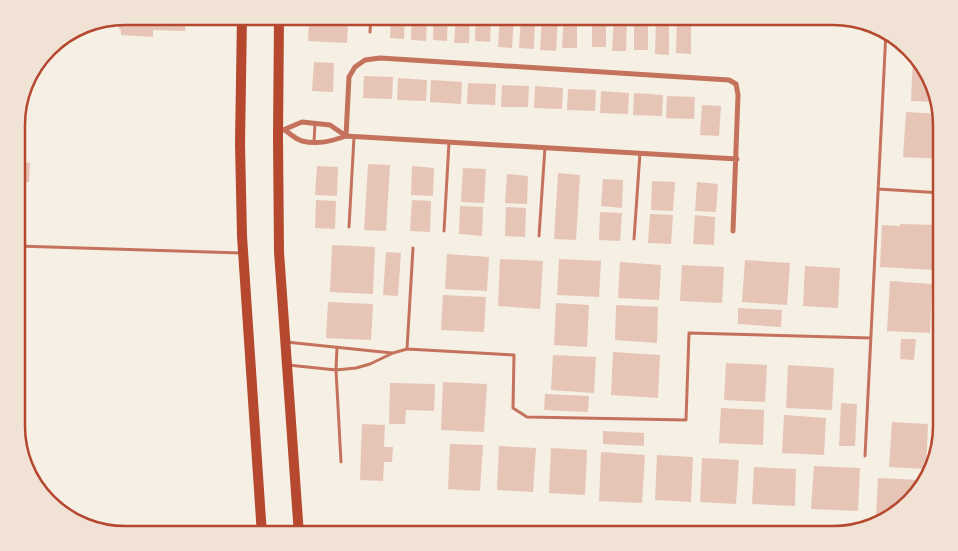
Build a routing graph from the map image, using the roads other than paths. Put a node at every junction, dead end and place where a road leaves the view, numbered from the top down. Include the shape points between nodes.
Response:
1 (242, 25) edge
2 (279, 25) edge
3 (370, 25) edge
4 (370, 32) dead end
5 (886, 40) edge
6 (315, 124) junction
7 (282, 130) junction
8 (346, 136) junction
9 (354, 137) junction
10 (314, 142) junction
11 (449, 142) junction
12 (545, 147) junction
13 (640, 153) junction
14 (737, 159) junction
15 (878, 189) junction
16 (933, 192) edge
17 (349, 227) dead end
18 (444, 231) dead end
19 (733, 231) dead end
20 (539, 236) dead end
21 (634, 240) dead end
22 (25, 246) edge
23 (413, 248) dead end
24 (243, 254) junction
25 (870, 338) junction
26 (286, 342) junction
27 (337, 347) junction
28 (407, 349) junction
29 (393, 353) junction
30 (287, 365) junction
31 (336, 370) junction
32 (865, 456) dead end
33 (341, 462) dead end
34 (261, 526) edge
35 (298, 526) edge

1 - 24 main road
2 - 7 main road
3 - 4 lane
5 - 15 lane
6 - 7 street via 302,122
6 - 8 street via 330,125
6 - 10 lane
7 - 10 street via 301,141
7 - 26 main road via 279,252
8 - 9 street
8 - 10 street via 329,143
8 - 14 street via 349,77 365,60 380,58 729,80 736,84 738,95
9 - 11 street
9 - 17 lane
11 - 12 street
11 - 18 lane
12 - 13 street
12 - 20 lane
13 - 14 street
13 - 21 lane
14 - 19 street
15 - 16 lane
15 - 25 lane
22 - 24 lane
23 - 28 lane
24 - 34 main road
25 - 28 lane via 689,333 686,420 527,417 513,408 514,355
25 - 32 lane
26 - 27 lane
26 - 30 main road
27 - 29 lane
27 - 31 lane
28 - 29 lane
29 - 31 lane via 370,364
30 - 31 lane
30 - 35 main road
31 - 33 lane

